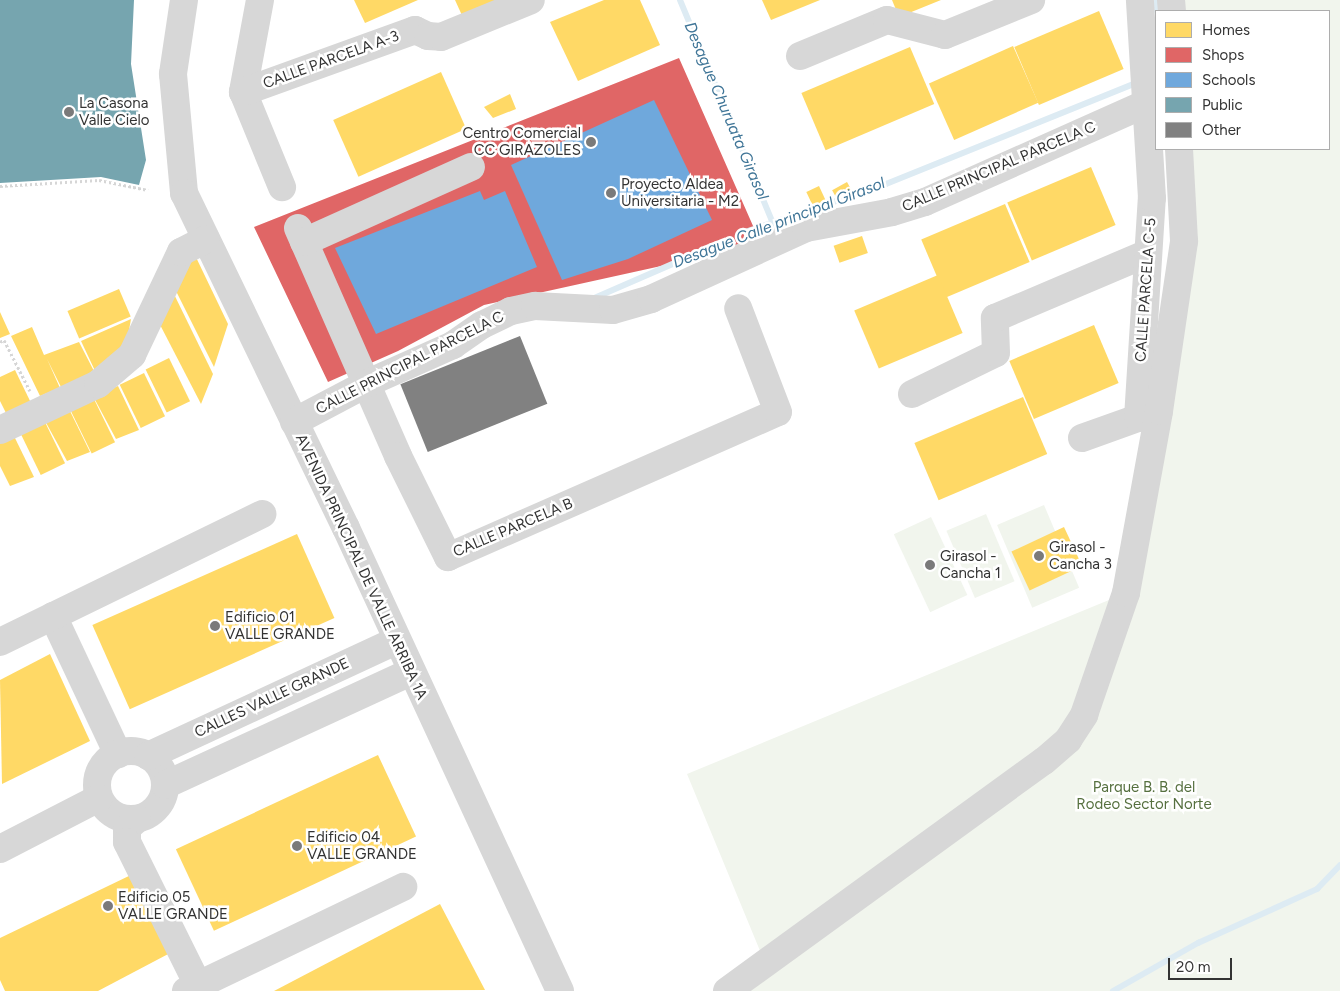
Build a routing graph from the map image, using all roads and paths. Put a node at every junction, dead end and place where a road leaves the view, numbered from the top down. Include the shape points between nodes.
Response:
1 (184, 0) edge
2 (260, 0) edge
3 (531, 0) edge
4 (1031, 0) edge
5 (1140, 0) edge
6 (800, 56) dead end
7 (243, 92) junction
8 (1147, 103) junction
9 (1179, 150) edge
10 (471, 167) dead end
11 (0, 186) edge
12 (282, 187) dead end
13 (148, 190) dead end
14 (206, 239) junction
15 (1148, 253) junction
16 (738, 308) dead end
17 (0, 342) edge
18 (366, 384) junction
19 (912, 394) dead end
20 (40, 411) junction
21 (294, 422) junction
22 (0, 430) edge
23 (1082, 438) dead end
24 (263, 514) dead end
25 (53, 616) junction
26 (396, 641) junction
27 (0, 642) edge
28 (411, 672) junction
29 (118, 754) junction
30 (148, 756) junction
31 (165, 785) junction
32 (99, 798) junction
33 (137, 819) junction
34 (0, 848) edge
35 (403, 887) dead end
36 (195, 989) edge
37 (560, 991) edge
38 (727, 991) edge

1 - 14 street, AVENIDA PRINCIPAL DE VALLE ARRIBA 1A via 173,74 178,138 184,193
2 - 7 street
3 - 7 street, CALLE PARCELA A-3 via 442,37 428,36 415,30
4 - 6 street via 945,35 888,20
5 - 8 street, CALLE PARCELA C-5
7 - 12 street
8 - 15 street, CALLE PARCELA C-5 via 1152,198
8 - 18 street, CALLE PRINCIPAL PARCELA C via 925,202 892,212 806,228 651,299 613,310 535,306 511,311 482,325 453,345
9 - 38 street via 1184,240 1158,411 1126,593 1084,715 1068,740 1044,762
10 - 18 street, CALLE PARCELA B via 301,235
11 - 13 path via 99,180
14 - 20 street via 182,252 132,355 98,384
14 - 21 street, AVENIDA PRINCIPAL DE VALLE ARRIBA 1A
15 - 19 street via 995,318 996,352
15 - 23 street, CALLE PARCELA C-5 via 1138,418
16 - 18 street, CALLE PARCELA B via 778,412 448,557
17 - 20 path via 4,340
18 - 21 street, CALLE PRINCIPAL PARCELA C
20 - 22 street
21 - 26 street, AVENIDA PRINCIPAL DE VALLE ARRIBA 1A
24 - 25 street
25 - 27 street
25 - 29 street
26 - 28 street, AVENIDA PRINCIPAL DE VALLE ARRIBA 1A
26 - 30 street, CALLES VALLE GRANDE
28 - 31 street
28 - 37 street, AVENIDA PRINCIPAL DE VALLE ARRIBA 1A
29 - 30 street via 128,751
29 - 32 street via 109,759 100,772
30 - 31 street via 160,768
31 - 33 street via 157,807
32 - 33 street via 114,815
32 - 34 street
33 - 36 street via 127,828 126,842
35 - 36 street

